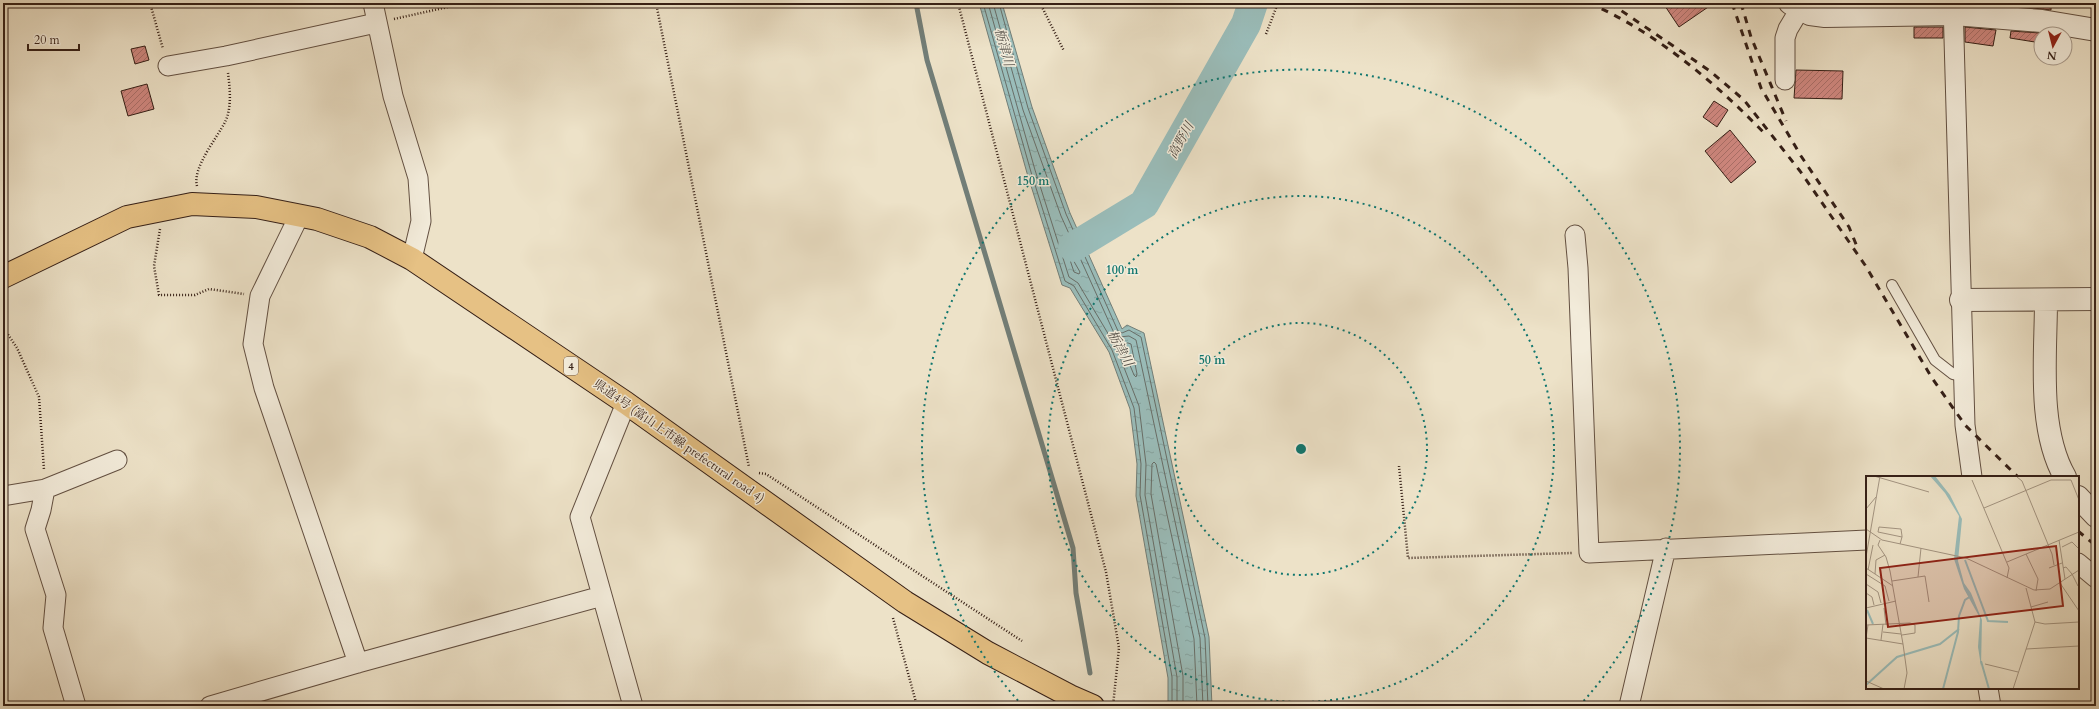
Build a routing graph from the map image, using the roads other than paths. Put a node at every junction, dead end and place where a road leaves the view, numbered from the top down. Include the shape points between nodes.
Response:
1 (373, 3) edge
2 (1795, 6) edge
3 (1954, 8) edge
4 (376, 23) junction
5 (2096, 30) edge
6 (168, 66) road end
7 (1785, 80) dead end
8 (299, 216) junction
9 (1575, 235) dead end
10 (412, 259) junction
11 (3, 277) edge
12 (1892, 285) dead end
13 (2096, 299) edge
14 (1961, 300) junction
15 (2046, 300) junction
16 (1964, 376) junction
17 (626, 403) junction
18 (117, 460) dead end
19 (1973, 475) edge
20 (2065, 476) edge
21 (45, 488) junction
22 (3, 496) edge
23 (2079, 498) edge
24 (2096, 516) edge
25 (1866, 540) edge
26 (1666, 548) junction
27 (2079, 564) edge
28 (2096, 578) edge
29 (602, 596) junction
30 (358, 662) junction
31 (1988, 689) edge
32 (76, 706) edge
33 (210, 706) edge
34 (633, 706) edge
35 (1094, 706) edge
36 (1629, 706) edge
37 (1991, 706) edge

1 - 4 street
2 - 3 street via 1810,14 1825,16
2 - 7 street via 1786,38
3 - 5 street
3 - 14 street
4 - 6 street
4 - 10 street via 393,96 418,178 422,221
8 - 10 main road, 県道4号 (富山上市線 prefectural road 4) / 4 via 370,236
8 - 11 main road, 県道4号 (富山上市線 prefectural road 4) / 4 via 256,207 192,204 127,217
8 - 30 street via 260,296 253,344 264,388
9 - 26 street via 1589,553
10 - 17 main road, 県道4号 (富山上市線 prefectural road 4) / 4
12 - 16 lane via 1935,360 1953,374
13 - 15 street
14 - 15 street
14 - 16 street
15 - 20 street via 2048,419 2055,455
16 - 19 street via 1965,425
17 - 29 street via 580,517
17 - 35 main road, 県道4号 (富山上市線 prefectural road 4) / 4 via 905,602 988,653
18 - 21 street
21 - 22 street
21 - 32 street via 42,510 35,528 56,595 54,628
23 - 24 street
25 - 26 street
26 - 36 street
27 - 28 street
29 - 30 street
29 - 34 street
30 - 33 street
31 - 37 street

